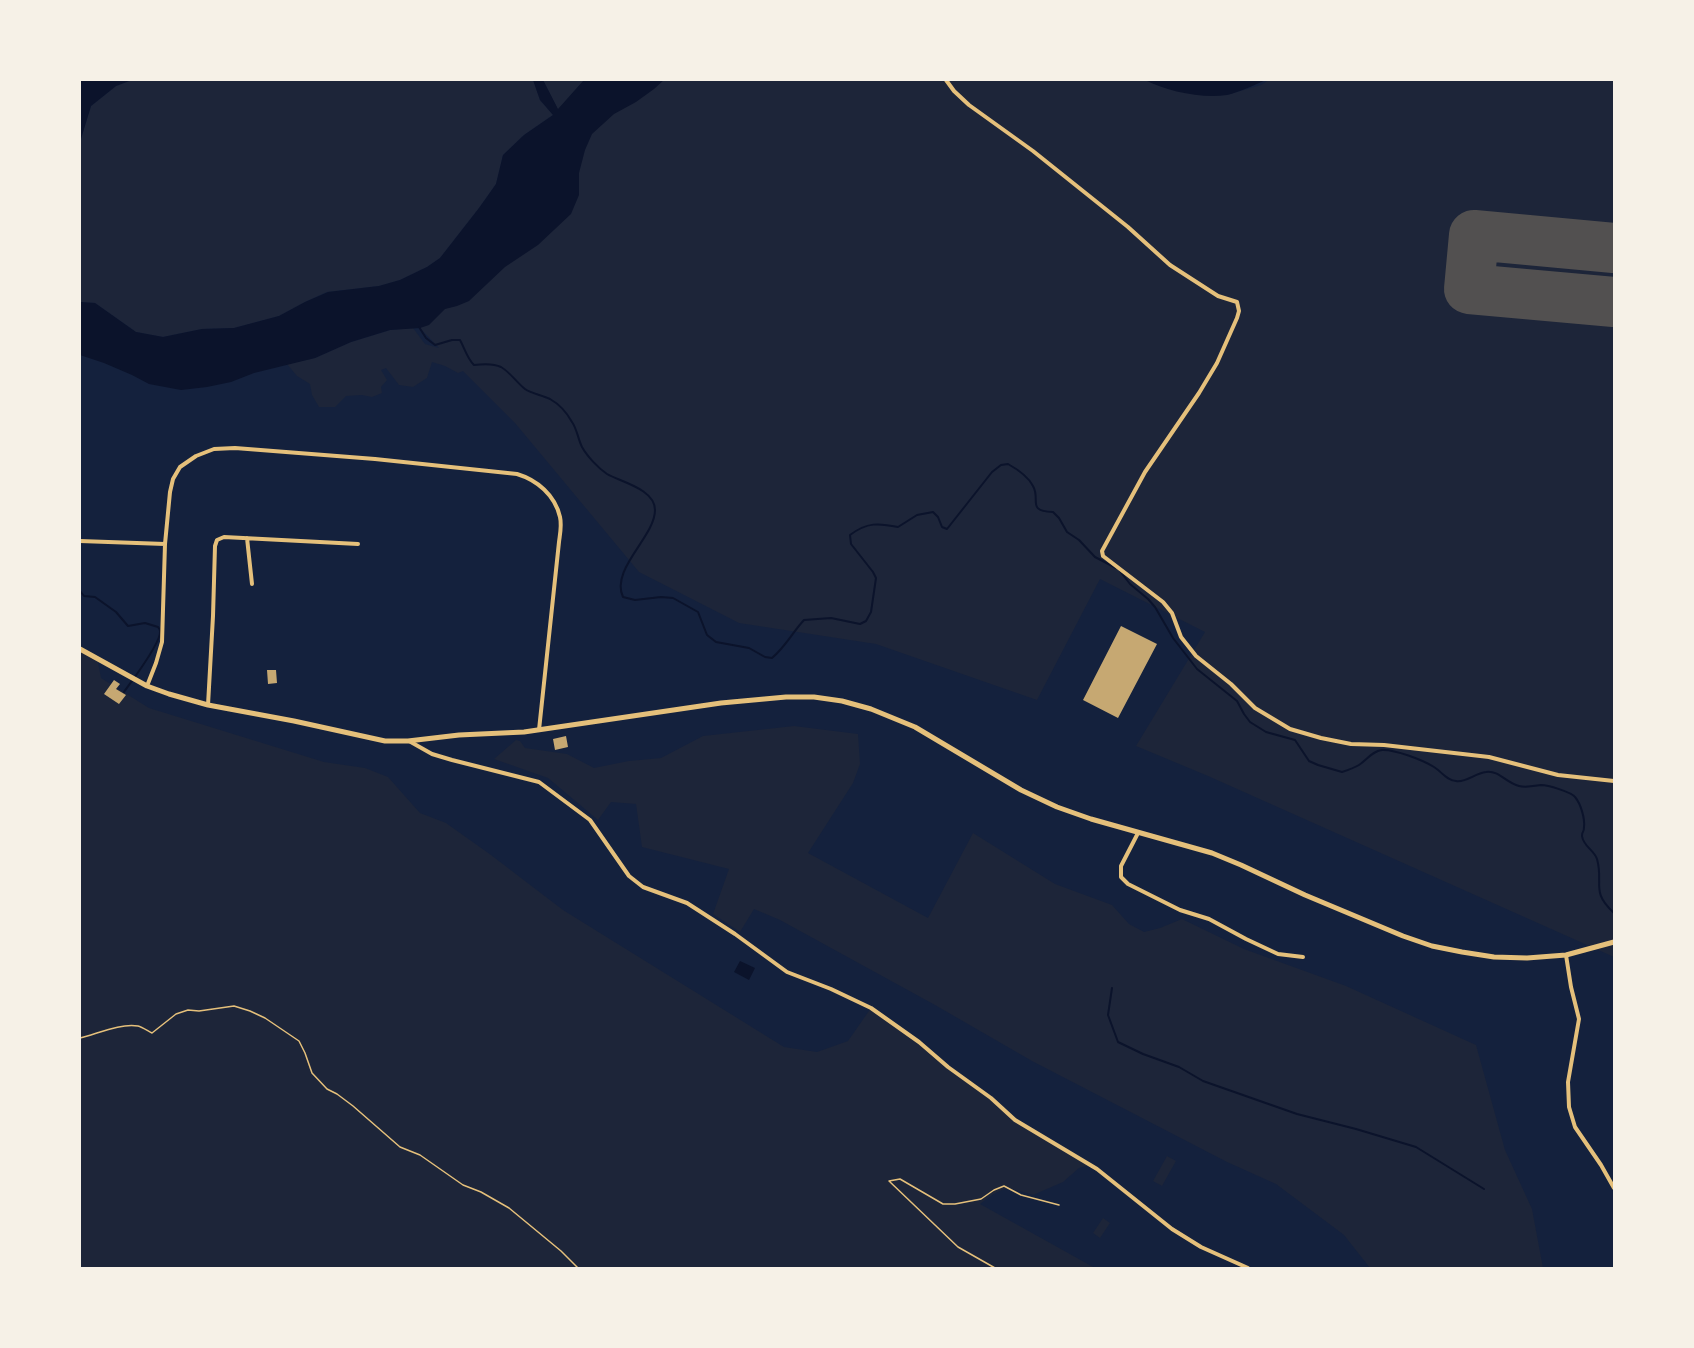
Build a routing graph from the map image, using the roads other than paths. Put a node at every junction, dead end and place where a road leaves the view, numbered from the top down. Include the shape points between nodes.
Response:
1 (946, 80) edge
2 (247, 538) junction
3 (80, 541) edge
4 (165, 544) junction
5 (358, 544) dead end
6 (252, 584) dead end
7 (80, 649) edge
8 (147, 686) junction
9 (208, 705) junction
10 (539, 730) junction
11 (408, 741) junction
12 (1614, 781) edge
13 (1138, 833) junction
14 (1611, 943) edge
15 (1566, 955) junction
16 (1303, 957) dead end
17 (1614, 1188) edge
18 (1248, 1269) edge

1 - 12 street via 969,105 1033,151 1170,265 1218,296 1237,302 1237,318 1217,363 1145,472 1101,551 1172,613 1181,637 1196,656 1250,704 1290,729 1351,744 1489,757 1558,775
2 - 5 street
2 - 6 street
2 - 9 street via 224,537 214,546
3 - 4 street
4 - 8 street via 162,642
4 - 10 street via 176,472 188,460 214,449 375,459 528,477 551,499 561,527
7 - 8 street
8 - 9 street
9 - 11 street via 370,739
10 - 11 street
10 - 13 street via 786,697 842,701 915,727 1057,807
11 - 18 street via 432,754 539,782 590,820 629,876 643,887 687,903 787,972 871,1008 920,1042 1016,1120 1097,1169 1172,1229
13 - 15 street via 1241,865 1432,946 1494,957
13 - 16 street via 1121,866 1121,877 1128,884 1278,954
14 - 15 street
15 - 17 street via 1579,1019 1568,1082 1569,1107 1575,1127

